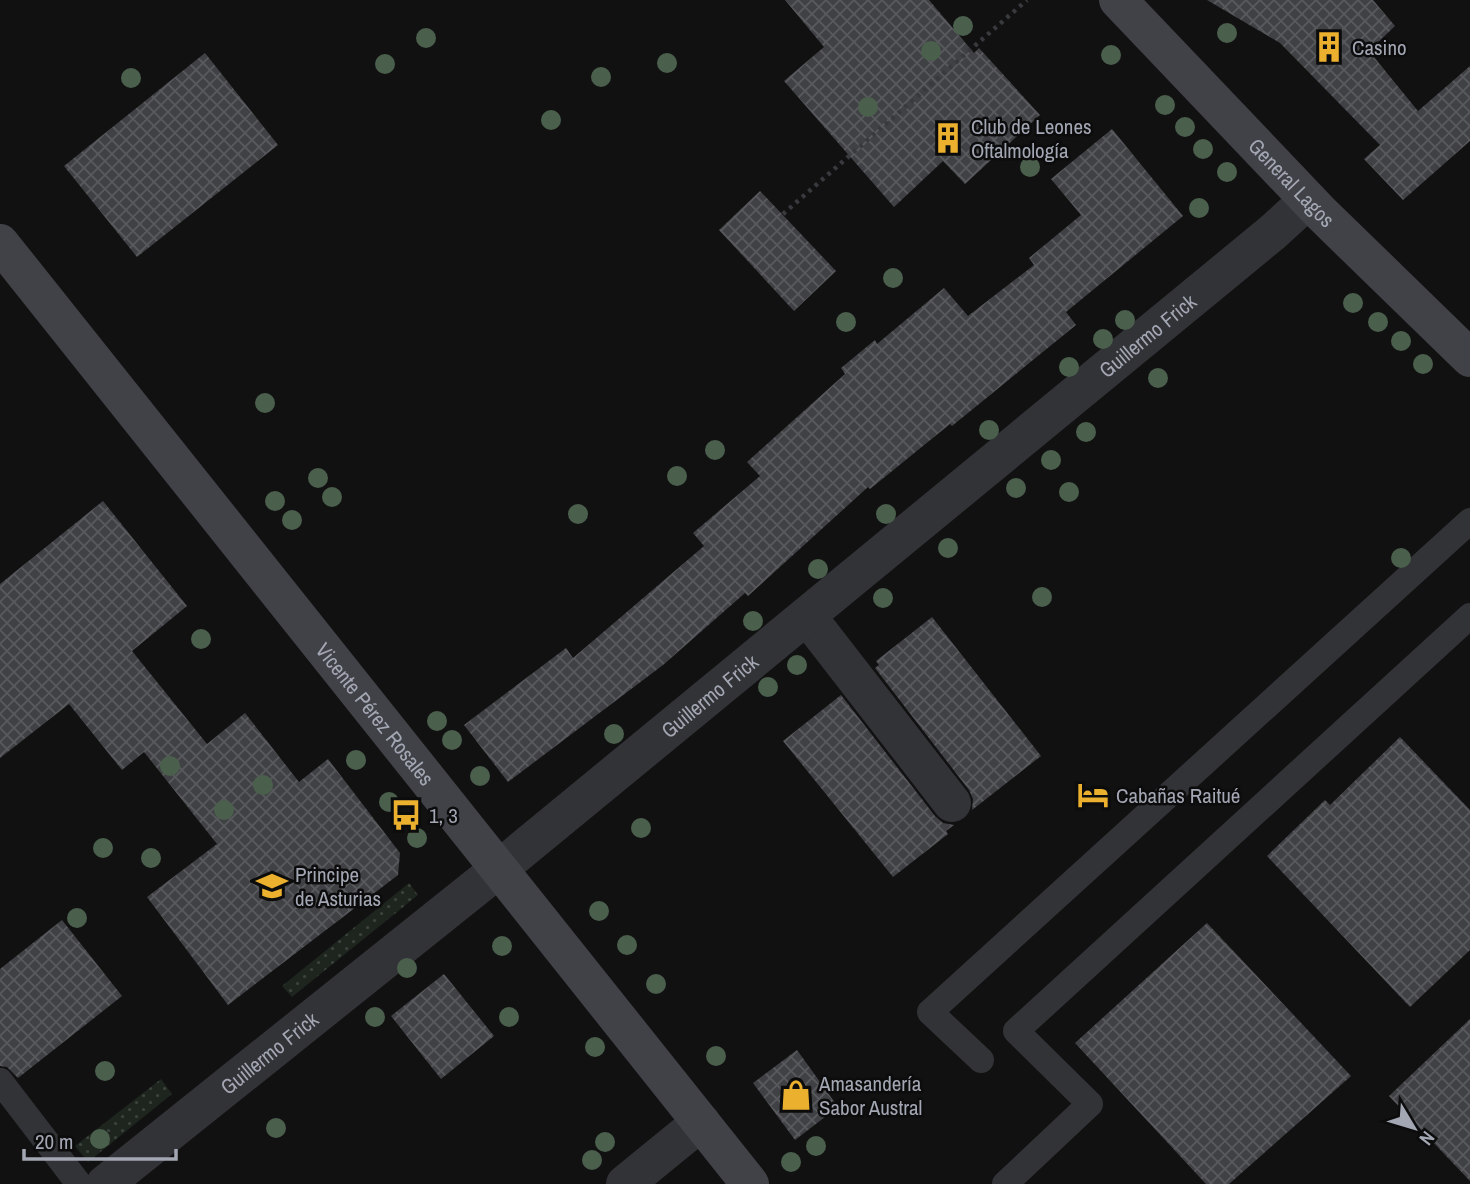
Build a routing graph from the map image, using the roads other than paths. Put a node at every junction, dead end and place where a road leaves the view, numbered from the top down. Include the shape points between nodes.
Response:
1 (1118, 0) edge
2 (1308, 200) junction
3 (0, 243) edge
4 (1470, 358) edge
5 (1470, 520) edge
6 (807, 616) junction
7 (1470, 616) edge
8 (952, 803) dead end
9 (500, 868) junction
10 (981, 1060) dead end
11 (0, 1082) edge
12 (701, 1122) junction
13 (79, 1184) edge
14 (105, 1184) edge
15 (625, 1184) edge
16 (750, 1184) edge
17 (1005, 1184) edge

1 - 2 main road, General Lagos
2 - 4 main road, General Lagos
2 - 6 street, Guillermo Frick
3 - 9 main road, Vicente Pérez Rosales
5 - 10 lane via 930,1012
6 - 8 street
6 - 9 street, Guillermo Frick
7 - 17 lane via 1016,1031 1090,1104
9 - 12 main road, Vicente Pérez Rosales
9 - 14 street, Guillermo Frick
11 - 13 lane
12 - 15 street
12 - 16 main road, Vicente Pérez Rosales

